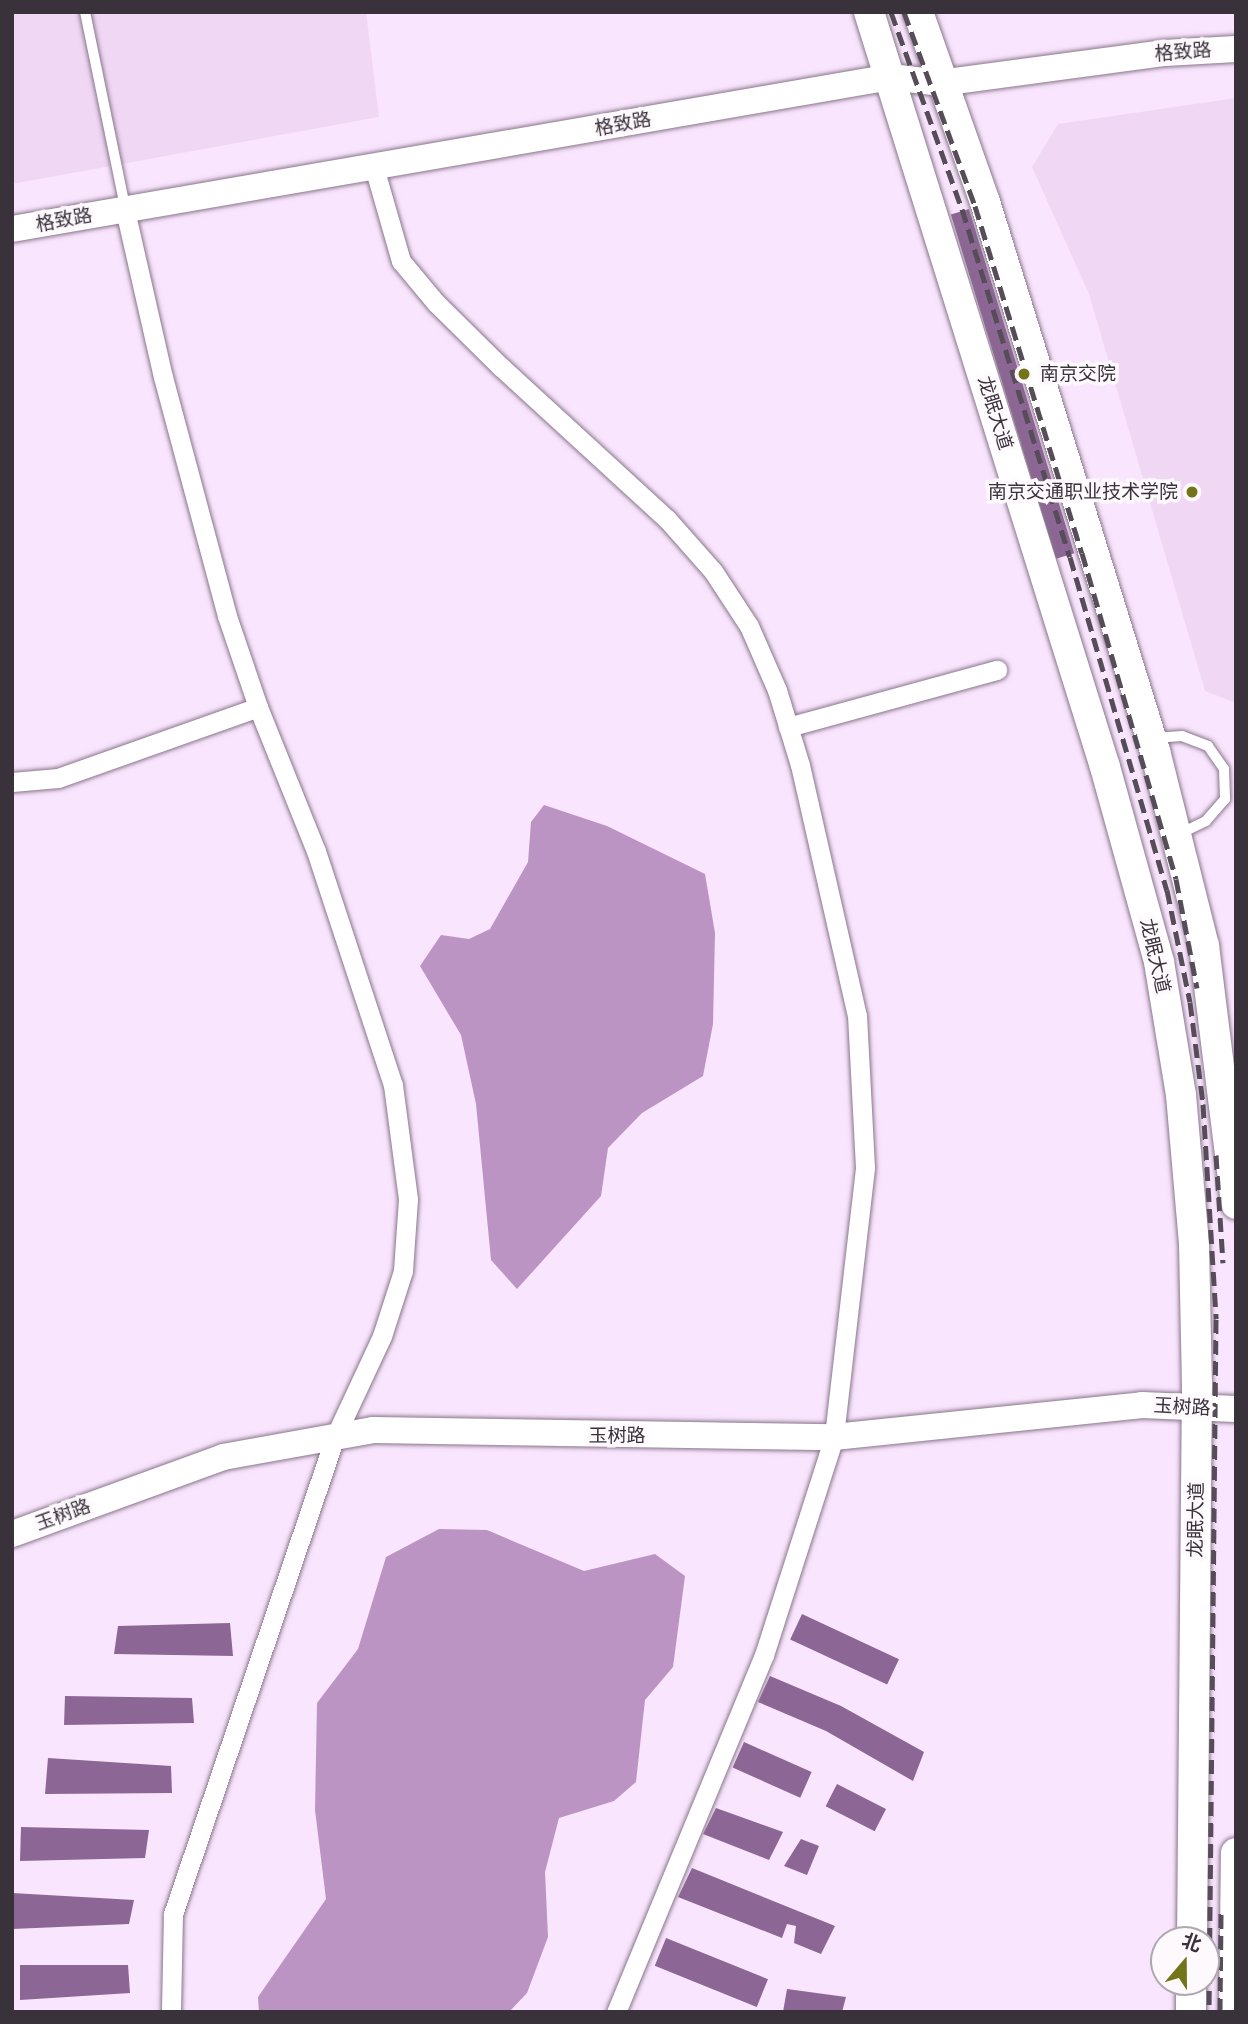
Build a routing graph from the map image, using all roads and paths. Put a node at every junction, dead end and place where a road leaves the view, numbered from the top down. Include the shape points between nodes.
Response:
1 (85, 12) edge
2 (870, 12) edge
3 (918, 12) edge
4 (1236, 49) edge
5 (891, 77) junction
6 (940, 83) junction
7 (374, 167) junction
8 (125, 210) junction
9 (12, 229) edge
10 (997, 670) dead end
11 (258, 708) junction
12 (788, 727) junction
13 (1151, 738) junction
14 (1236, 766) edge
15 (1224, 769) junction
16 (12, 782) edge
17 (1177, 835) junction
18 (1236, 1204) edge
19 (1197, 1407) junction
20 (1236, 1409) edge
21 (335, 1437) junction
22 (834, 1437) junction
23 (12, 1534) edge
24 (1236, 1853) edge
25 (1192, 1926) edge
26 (171, 2012) edge
27 (616, 2012) edge
28 (1234, 2012) edge

1 - 8 lane
2 - 5 main road, 龙眠大道
3 - 6 main road
4 - 6 main road, 格致路 via 1164,53
5 - 6 main road, 格致路
5 - 7 main road, 格致路
5 - 19 main road, 龙眠大道 via 1105,767 1159,962 1181,1095 1193,1230
6 - 13 main road via 985,202
7 - 8 main road, 格致路
7 - 12 street via 401,261 436,303 667,520 713,571 749,626
8 - 9 main road, 格致路
8 - 11 street via 166,391 227,616
10 - 12 street
11 - 16 street via 58,778
11 - 21 street via 316,851 393,1085 408,1199 403,1271 382,1336
12 - 22 street via 856,1015 865,1168
13 - 15 lane via 1182,736 1208,746
13 - 17 main road
14 - 15 lane
15 - 17 lane via 1225,799 1206,821
17 - 18 main road via 1204,946
19 - 20 main road, 玉树路
19 - 22 main road, 玉树路 via 1142,1405
19 - 25 main road, 龙眠大道
21 - 22 main road, 玉树路 via 373,1430
21 - 23 main road, 玉树路 via 223,1457
21 - 26 street via 173,1914
22 - 27 street via 764,1656
24 - 28 main road

